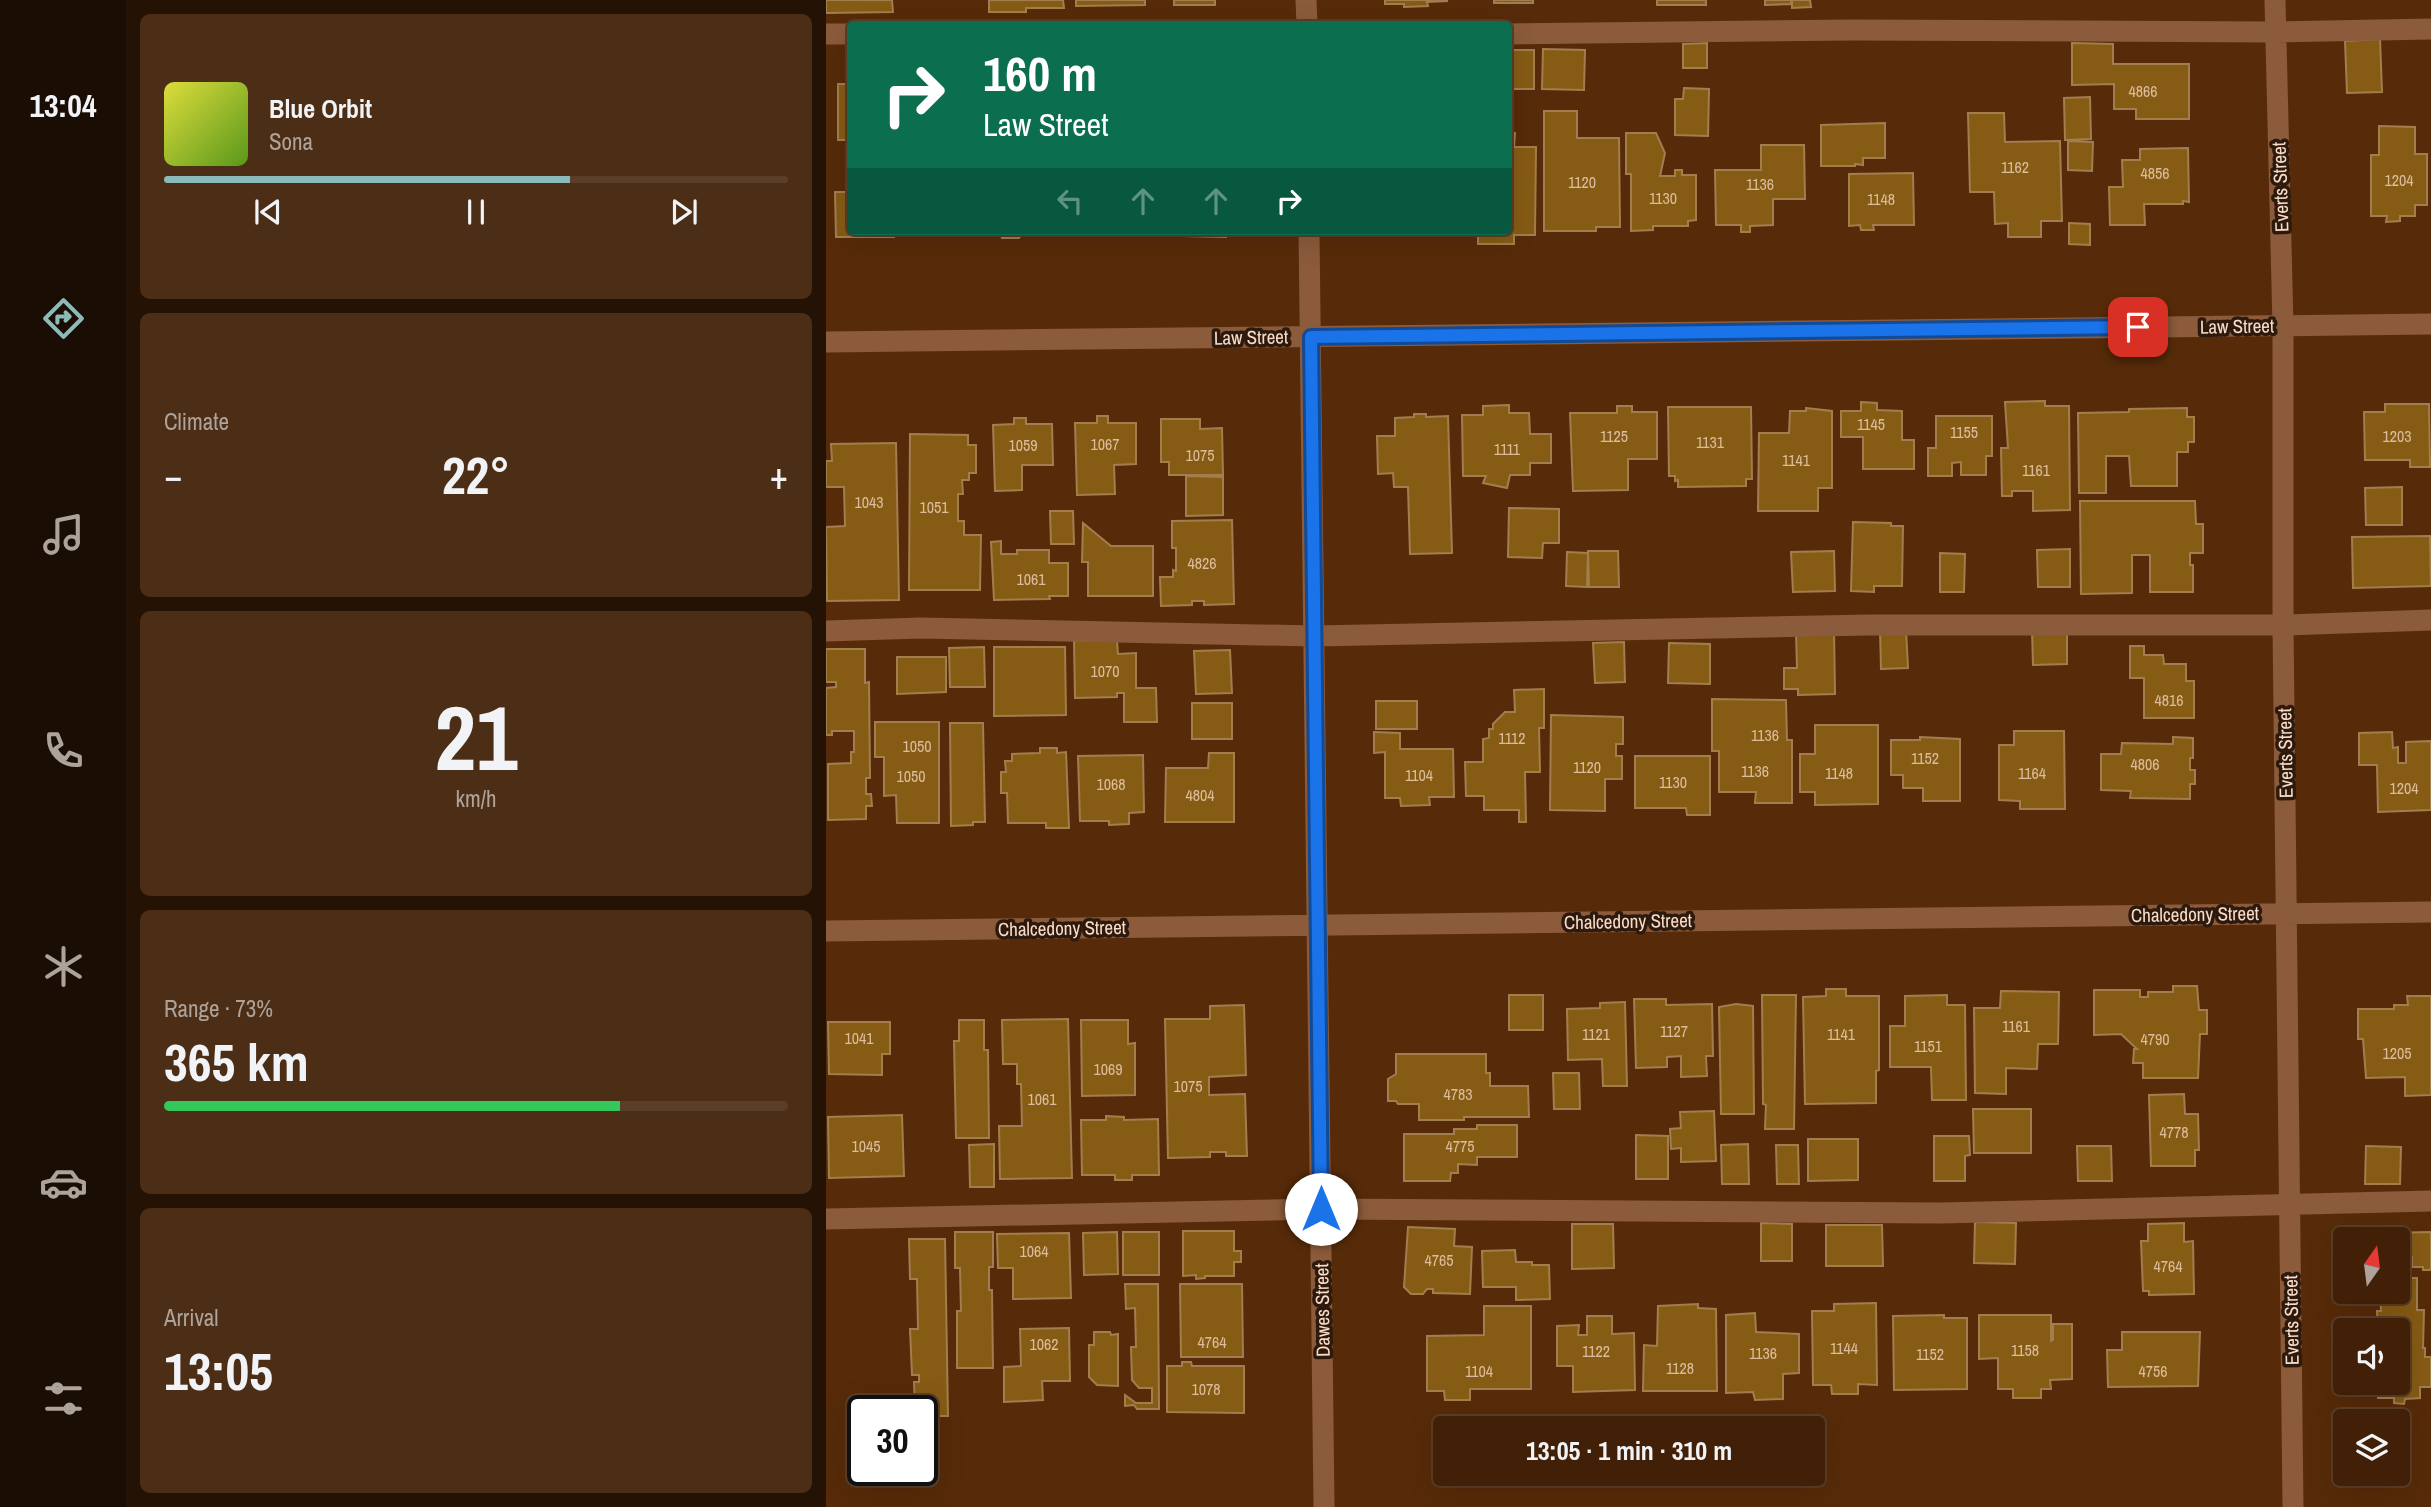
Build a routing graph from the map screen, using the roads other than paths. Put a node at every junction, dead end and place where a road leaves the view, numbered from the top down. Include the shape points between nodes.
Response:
1 (1306, 0) edge
2 (2275, 0) edge
3 (1307, 21) edge
4 (2431, 29) edge
5 (2275, 32) junction
6 (826, 34) edge
7 (847, 34) edge
8 (1512, 34) edge
9 (1309, 235) edge
10 (2431, 324) edge
11 (2283, 326) junction
12 (1311, 337) junction
13 (826, 342) edge
14 (2431, 620) edge
15 (2283, 625) junction
16 (826, 631) edge
17 (1314, 636) junction
18 (2431, 912) edge
19 (2288, 913) junction
20 (1319, 925) junction
21 (826, 931) edge
22 (2431, 1201) edge
23 (2290, 1204) junction
24 (1321, 1209) junction
25 (826, 1219) edge
26 (1324, 1507) edge
27 (2293, 1507) edge

1 - 3 street
2 - 5 street, Everts Street
4 - 5 street
5 - 8 street
5 - 11 street, Everts Street
6 - 7 street
9 - 12 street, Dawes Street
10 - 11 street, Law Street
11 - 12 street, Law Street
11 - 15 street, Everts Street
12 - 13 street, Law Street
12 - 17 street, Dawes Street
14 - 15 street
15 - 17 street via 1870,625
15 - 19 street, Everts Street
16 - 17 street via 921,628
17 - 20 street, Dawes Street
18 - 19 street, Chalcedony Street
19 - 20 street, Chalcedony Street
19 - 23 street, Everts Street
20 - 21 street, Chalcedony Street
20 - 24 street, Dawes Street
22 - 23 street
23 - 24 street via 1941,1213
23 - 27 street, Everts Street
24 - 25 street
24 - 26 street, Dawes Street

